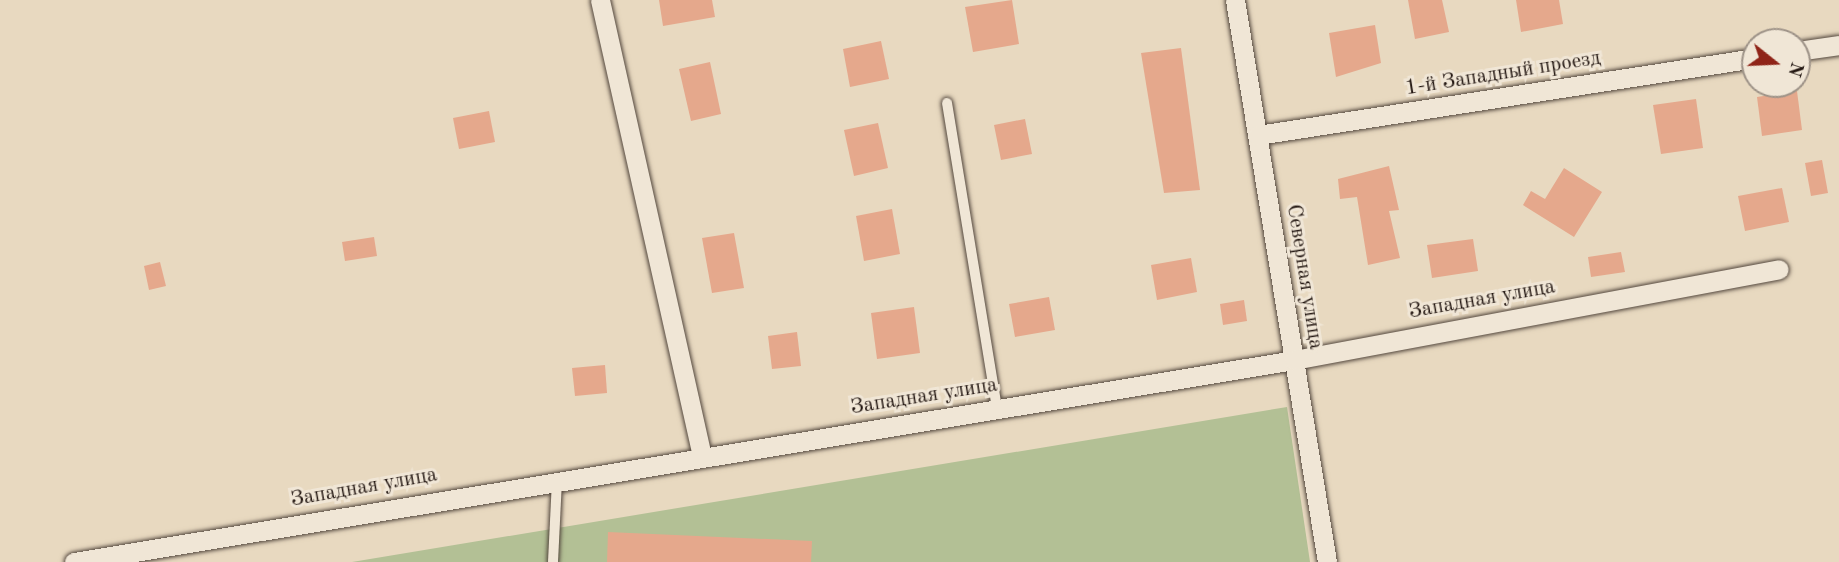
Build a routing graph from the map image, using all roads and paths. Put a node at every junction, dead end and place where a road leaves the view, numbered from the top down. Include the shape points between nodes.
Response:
1 (600, 0) edge
2 (1236, 0) edge
3 (1839, 45) edge
4 (1811, 49) edge
5 (1741, 60) edge
6 (947, 103) dead end
7 (1258, 135) junction
8 (1779, 269) dead end
9 (1294, 360) junction
10 (997, 408) junction
11 (702, 454) junction
12 (557, 477) junction
13 (74, 562) edge
14 (553, 562) edge
15 (1327, 562) edge

1 - 11 street
2 - 7 street, Северная улица
3 - 4 street
5 - 7 street, 1-й Западный проезд
6 - 10 lane
7 - 9 street, Северная улица
8 - 9 street, Западная улица
9 - 10 street, Западная улица
9 - 15 street, Северная улица
10 - 11 street, Западная улица
11 - 12 street, Западная улица
12 - 13 street, Западная улица
12 - 14 lane

